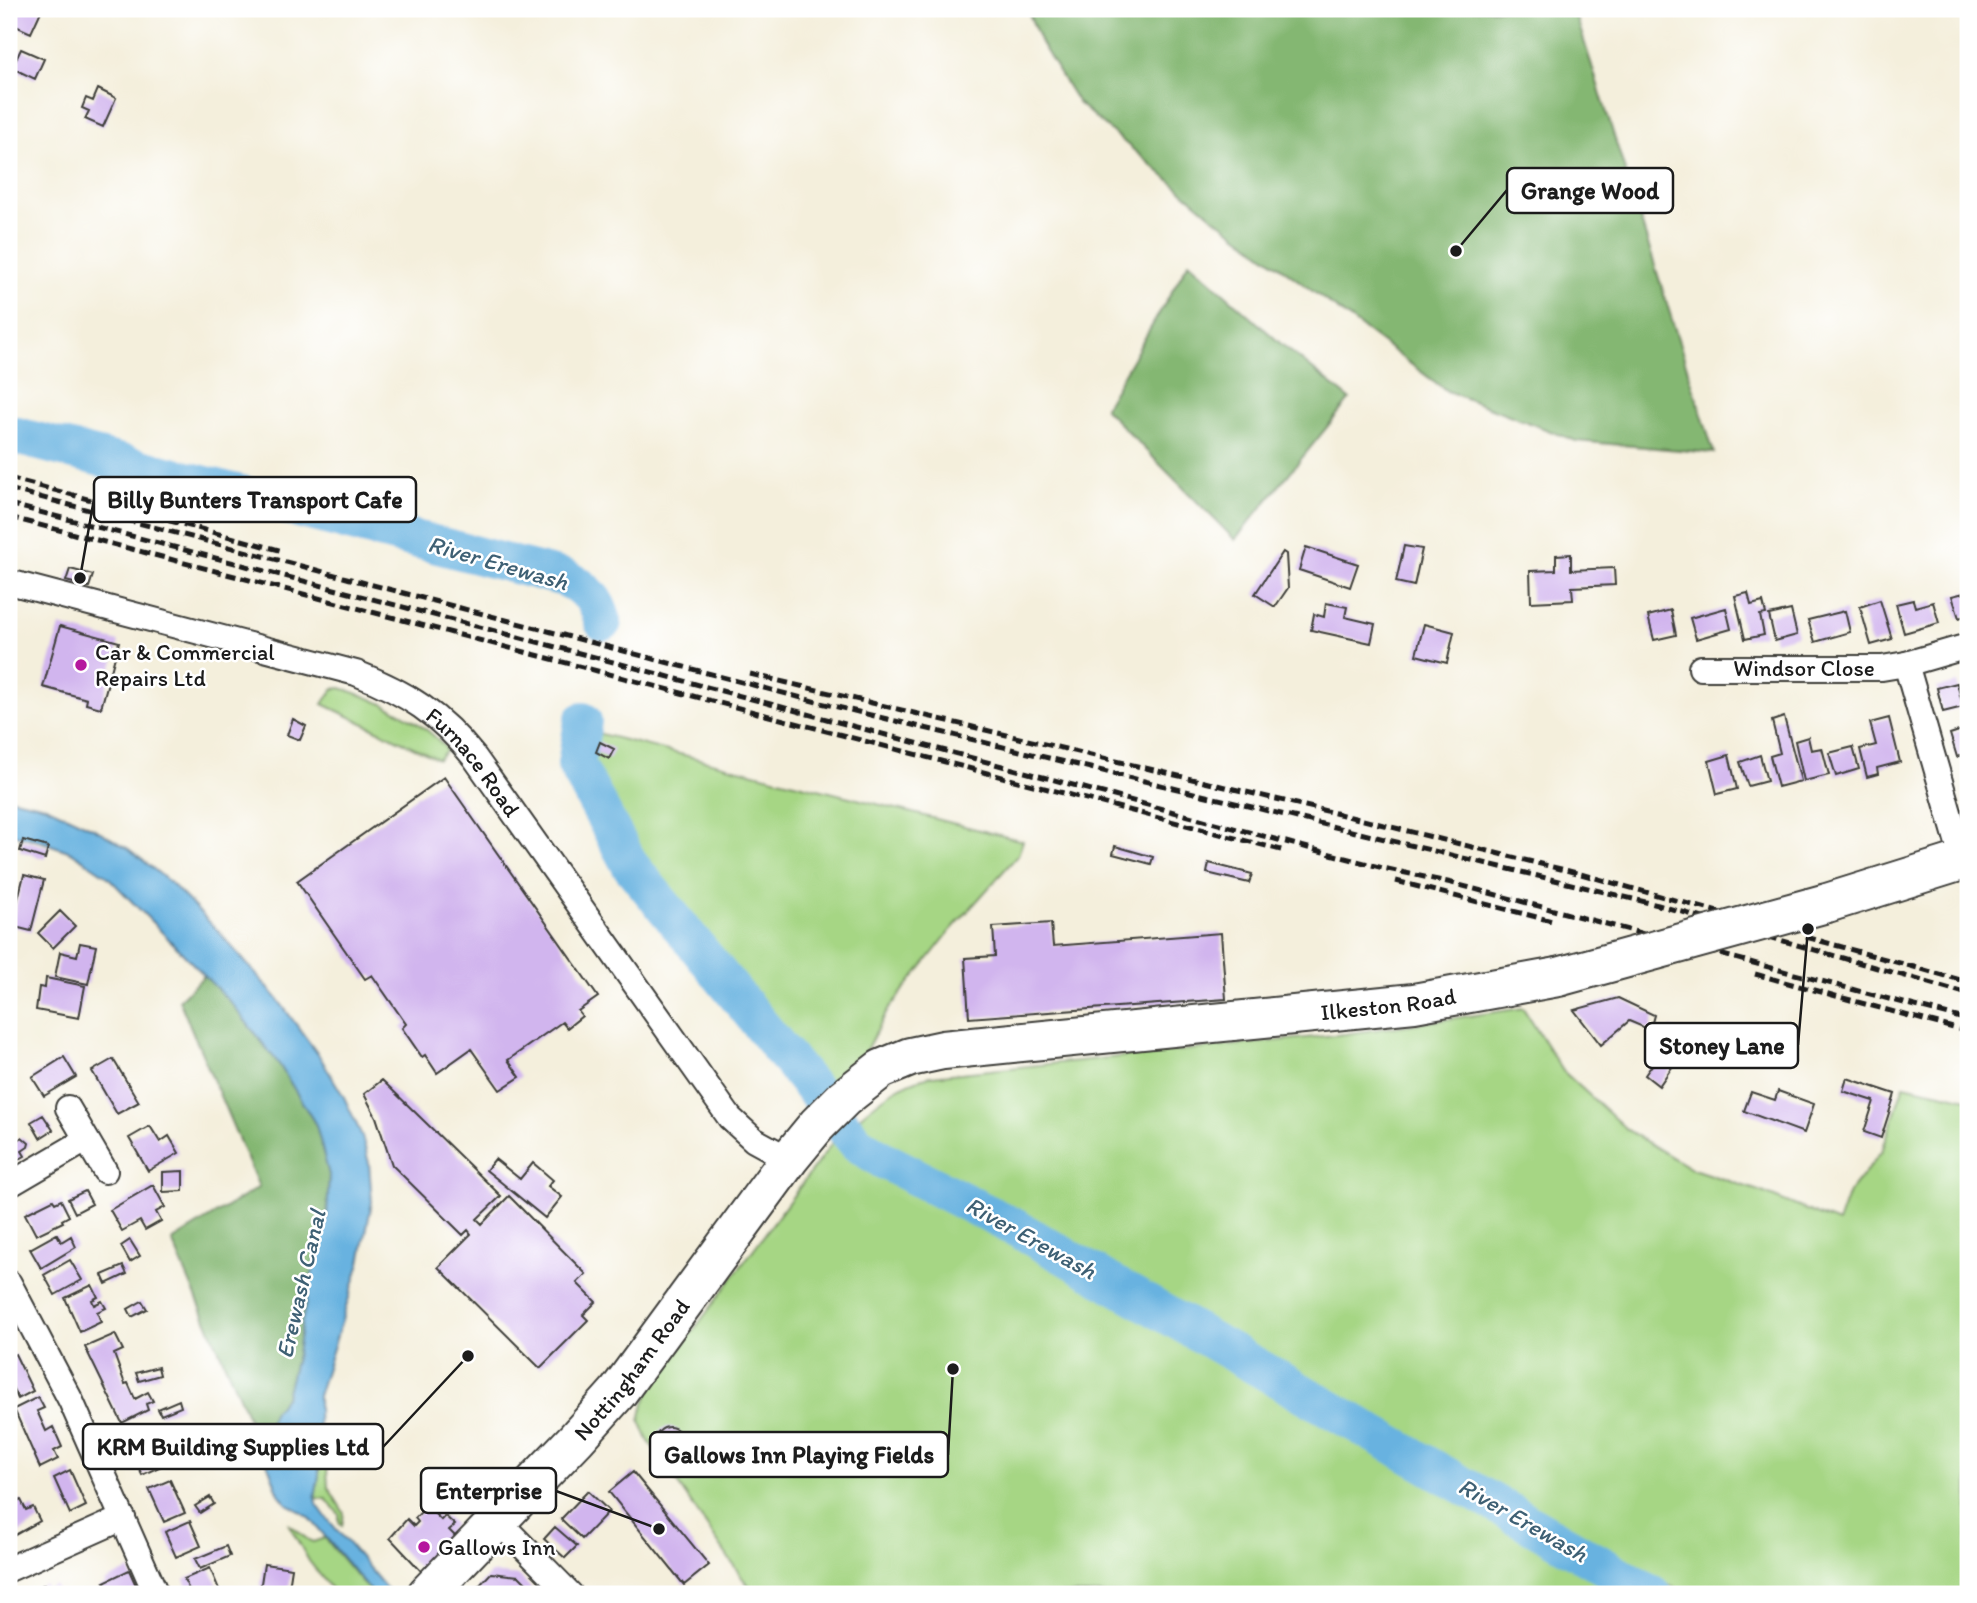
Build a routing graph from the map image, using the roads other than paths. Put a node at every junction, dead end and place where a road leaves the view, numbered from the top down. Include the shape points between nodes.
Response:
1 (9, 582) edge
2 (1968, 646) edge
3 (1906, 664) junction
4 (1702, 668) dead end
5 (1966, 860) edge
6 (68, 1108) dead end
7 (817, 1125) joint
8 (86, 1140) junction
9 (789, 1159) junction
10 (105, 1171) dead end
11 (9, 1185) edge
12 (9, 1283) edge
13 (122, 1518) junction
14 (498, 1521) junction
15 (9, 1569) edge
16 (156, 1594) edge
17 (427, 1594) edge
18 (570, 1594) edge

1 - 9 street, Furnace Road via 356,673 435,715 474,758 730,1118 754,1140
2 - 3 street, Windsor Close
3 - 4 street, Windsor Close via 1882,668
3 - 5 street, Windsor Close
5 - 7 main road, Ilkeston Road, bridge via 1558,977 1414,1003 943,1050 891,1064 864,1080
6 - 8 street
7 - 9 main road, Nottingham Road
8 - 10 street
8 - 11 street
9 - 14 main road, Nottingham Road via 618,1392
12 - 13 street via 71,1402
13 - 15 street
13 - 16 street
14 - 17 main road, Nottingham Road
14 - 18 street

